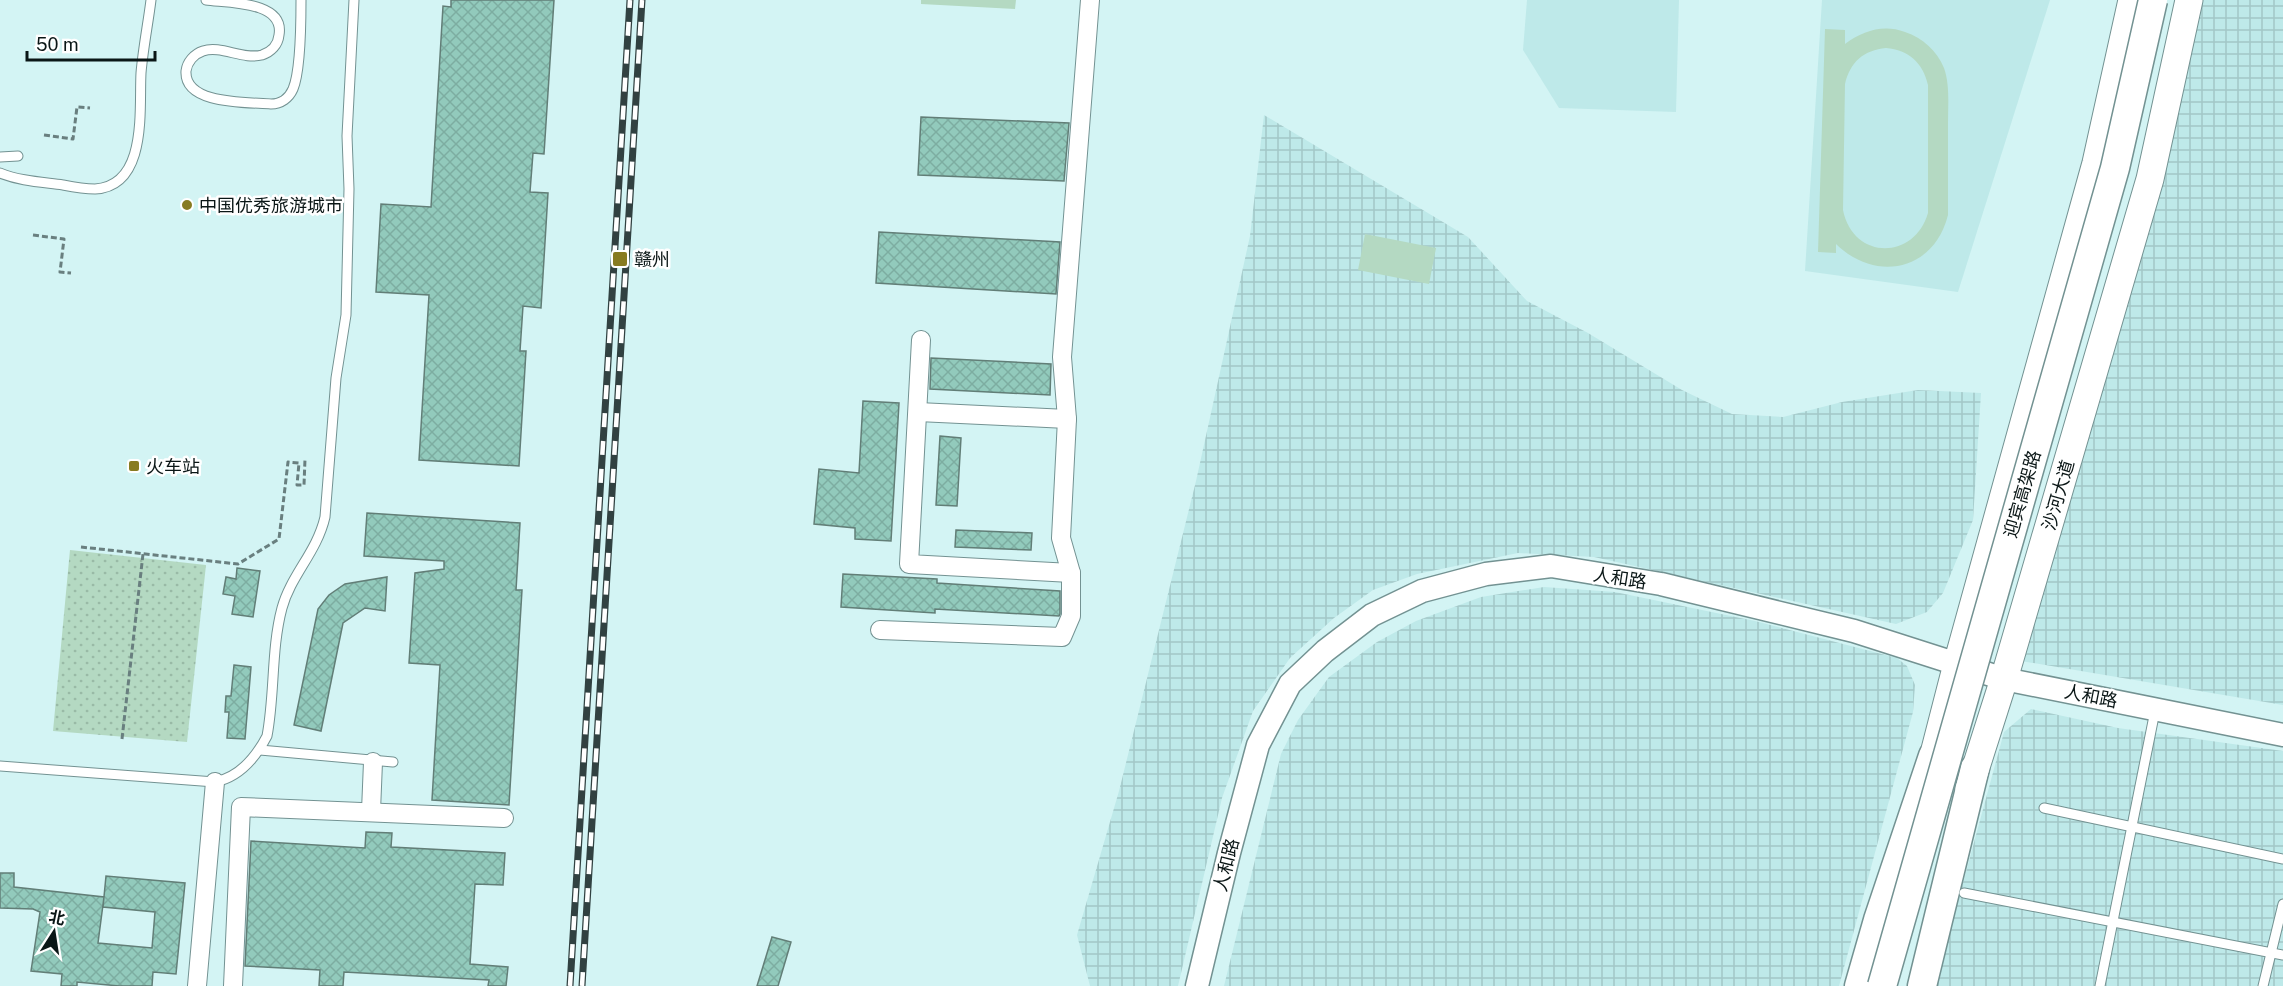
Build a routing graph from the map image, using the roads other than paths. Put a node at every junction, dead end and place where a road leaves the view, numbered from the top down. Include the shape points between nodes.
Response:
1 (151, 0) edge
2 (206, 0) edge
3 (301, 0) edge
4 (354, 0) edge
5 (1090, 0) edge
6 (2132, 0) edge
7 (2153, 0) edge
8 (2171, 0) edge
9 (2189, 0) edge
10 (18, 156) dead end
11 (0, 157) edge
12 (0, 173) edge
13 (921, 340) dead end
14 (918, 412) junction
15 (1067, 419) junction
16 (1071, 573) junction
17 (880, 630) dead end
18 (1957, 664) junction
19 (2004, 680) junction
20 (2156, 708) junction
21 (2283, 735) edge
22 (260, 750) junction
23 (1934, 756) junction
24 (373, 762) junction
25 (393, 762) dead end
26 (0, 766) edge
27 (1975, 768) junction
28 (215, 782) junction
29 (2044, 808) dead end
30 (371, 812) junction
31 (504, 818) dead end
32 (2131, 828) junction
33 (2283, 860) edge
34 (1964, 893) dead end
35 (2283, 904) edge
36 (2113, 921) junction
37 (2272, 952) junction
38 (2283, 955) edge
39 (197, 986) edge
40 (233, 986) edge
41 (1197, 986) edge
42 (1859, 986) edge
43 (1869, 986) edge
44 (1882, 986) edge
45 (1901, 986) edge
46 (1913, 986) edge
47 (1922, 986) edge
48 (2100, 986) edge
49 (2264, 986) edge

1 - 12 lane via 141,73 138,141 121,177 96,189 14,179
2 - 3 lane via 266,9 276,19 280,33 271,50 259,56 208,50 195,55 187,66 189,85 204,96 271,104 279,104 293,88
4 - 22 lane via 347,136 346,315 336,378 325,518 321,535 283,605 270,720
5 - 15 street via 1062,357
6 - 18 main road via 2096,163
7 - 44 highway, 迎宾高架路, bridge via 2115,168
8 - 45 highway, 迎宾高架路 via 2134,169
9 - 19 main road, 沙河大道 via 2150,179
10 - 11 lane
13 - 14 street
14 - 15 street
14 - 16 street via 909,564
15 - 16 street via 1061,538
16 - 17 street via 1071,616 1062,638
18 - 19 street, 人和路
18 - 23 main road
18 - 41 street, 人和路 via 1854,631 1672,587 1551,566 1486,574 1422,591 1372,615 1290,684 1258,745
19 - 20 street, 人和路
19 - 27 main road, 沙河大道
20 - 21 street, 人和路
20 - 32 lane
22 - 24 lane
22 - 28 lane via 233,777
23 - 42 highway
23 - 43 main road
24 - 25 lane
24 - 30 street
26 - 28 lane
27 - 46 main road, 沙河大道
27 - 47 highway
28 - 39 street
29 - 32 lane
30 - 31 street
30 - 40 street via 241,807
32 - 33 lane
32 - 36 lane
34 - 36 lane
35 - 37 lane
36 - 37 lane
36 - 48 lane
37 - 38 lane
37 - 49 lane

